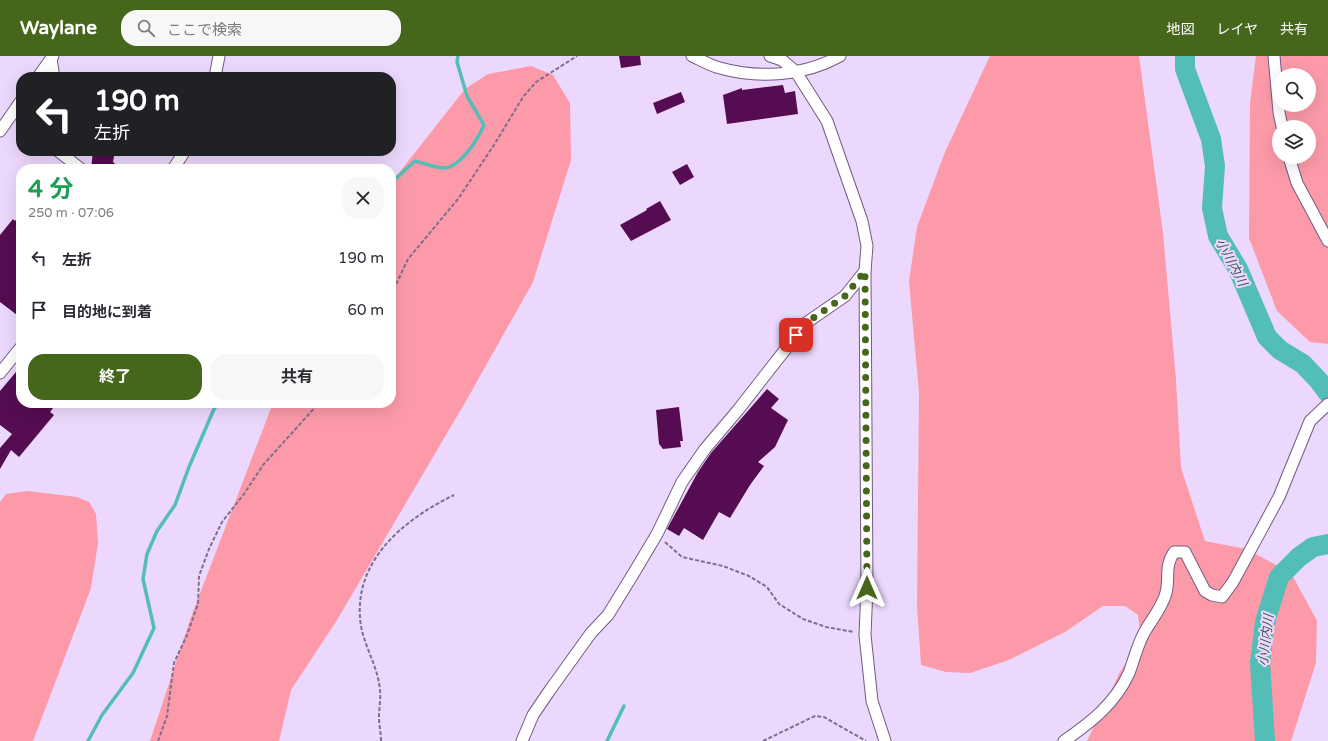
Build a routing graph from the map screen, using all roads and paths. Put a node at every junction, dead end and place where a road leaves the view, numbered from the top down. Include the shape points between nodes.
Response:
1 (219, 56) edge
2 (577, 56) edge
3 (692, 56) edge
4 (770, 56) edge
5 (840, 56) edge
6 (1274, 56) edge
7 (52, 58) edge
8 (42, 72) edge
9 (52, 72) edge
10 (216, 72) edge
11 (796, 72) junction
12 (16, 108) edge
13 (1281, 120) edge
14 (0, 131) edge
15 (64, 156) edge
16 (75, 164) edge
17 (1292, 164) edge
18 (1328, 241) edge
19 (865, 271) junction
20 (396, 284) edge
21 (16, 353) edge
22 (0, 373) edge
23 (1328, 404) edge
24 (314, 408) edge
25 (454, 495) dead end
26 (657, 534) junction
27 (865, 635) junction
28 (158, 741) edge
29 (382, 741) edge
30 (522, 741) edge
31 (763, 741) edge
32 (866, 741) edge
33 (885, 741) edge
34 (1064, 741) edge

1 - 10 street
2 - 20 path via 536,82 523,97 458,199 408,259
3 - 11 street via 720,68 757,74
4 - 11 street via 782,60
5 - 11 street
6 - 13 street
7 - 8 street
7 - 9 street
11 - 19 street via 826,121 862,221 867,246
12 - 14 street
15 - 16 street
17 - 18 street via 1300,189
19 - 26 street via 845,296 806,323 705,448 682,482
19 - 27 street
21 - 22 street
23 - 34 street via 1310,421 1279,496 1233,582 1222,597 1212,596 1205,591 1185,552 1174,552 1168,561 1166,593 1144,633 1121,686 1114,698 1093,721
24 - 28 path via 263,464 222,522 209,549 200,576 198,604 174,663 167,716
25 - 29 path via 430,507 404,526 382,547 366,574 361,596 361,625 380,690 379,718
26 - 27 path via 682,557 723,566 749,576 767,587 779,604 804,619 826,627
26 - 30 street via 608,615 591,633 533,715
27 - 33 street via 872,700
31 - 32 path via 815,716 824,717

